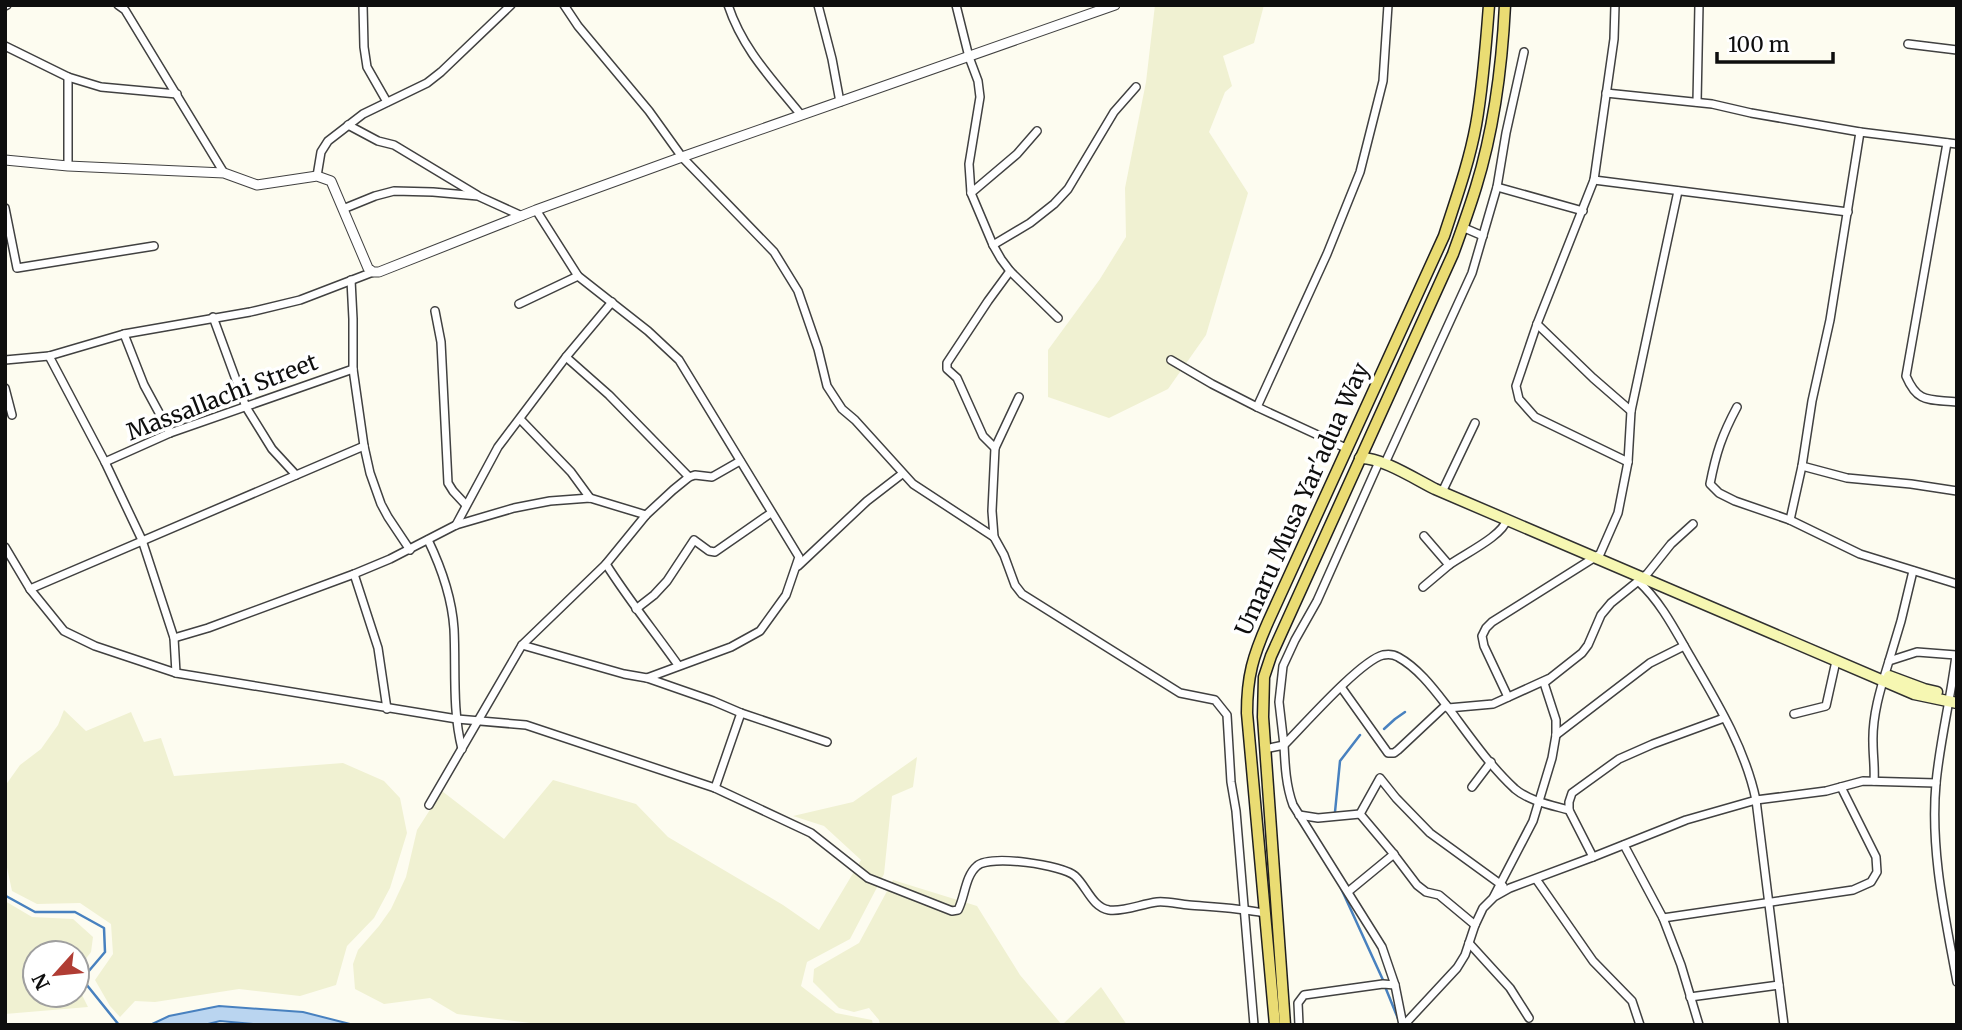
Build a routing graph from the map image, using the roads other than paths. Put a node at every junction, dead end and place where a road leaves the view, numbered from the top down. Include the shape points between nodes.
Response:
1 (118, 5) edge
2 (363, 5) edge
3 (511, 5) edge
4 (564, 5) edge
5 (728, 5) edge
6 (818, 5) edge
7 (1115, 5) edge
8 (1388, 5) edge
9 (1489, 5) edge
10 (1505, 5) edge
11 (1615, 5) edge
12 (1699, 5) edge
13 (955, 6) edge
14 (1908, 44) dead end
15 (5, 46) edge
16 (1957, 50) edge
17 (1524, 52) dead end
18 (969, 57) junction
19 (68, 77) junction
20 (1136, 87) dead end
21 (1606, 93) junction
22 (177, 94) junction
23 (387, 102) junction
24 (840, 102) junction
25 (1697, 102) junction
26 (800, 116) junction
27 (348, 125) junction
28 (1037, 131) dead end
29 (1860, 132) junction
30 (1947, 143) junction
31 (1957, 144) edge
32 (682, 157) junction
33 (5, 160) edge
34 (68, 166) junction
35 (224, 173) junction
36 (317, 176) junction
37 (1594, 180) junction
38 (1497, 187) junction
39 (1678, 191) junction
40 (971, 193) junction
41 (478, 196) junction
42 (5, 208) edge
43 (343, 209) junction
44 (536, 210) junction
45 (1583, 211) junction
46 (1848, 212) junction
47 (522, 216) junction
48 (1462, 227) junction
49 (1483, 236) junction
50 (993, 245) junction
51 (154, 246) dead end
52 (1010, 271) junction
53 (373, 272) junction
54 (578, 276) junction
55 (351, 280) junction
56 (612, 302) junction
57 (519, 304) dead end
58 (435, 311) dead end
59 (213, 317) junction
60 (1058, 318) dead end
61 (1537, 324) junction
62 (124, 334) junction
63 (49, 356) junction
64 (566, 357) junction
65 (5, 360) edge
66 (1171, 360) dead end
67 (353, 369) junction
68 (5, 388) edge
69 (1019, 397) dead end
70 (1957, 402) edge
71 (246, 407) junction
72 (1256, 407) junction
73 (1737, 407) dead end
74 (1631, 411) junction
75 (12, 415) dead end
76 (520, 419) junction
77 (1475, 423) dead end
78 (170, 433) junction
79 (364, 446) junction
80 (1365, 447) junction
81 (995, 448) junction
82 (1348, 449) junction
83 (1360, 458) junction
84 (740, 461) junction
85 (1382, 461) junction
86 (106, 462) junction
87 (1628, 462) junction
88 (1802, 466) junction
89 (902, 474) junction
90 (296, 475) junction
91 (689, 477) junction
92 (1444, 488) junction
93 (1957, 491) edge
94 (590, 498) junction
95 (466, 505) junction
96 (771, 513) junction
97 (646, 515) junction
98 (1507, 519) junction
99 (1790, 520) junction
100 (1693, 524) dead end
101 (456, 525) junction
102 (1424, 536) dead end
103 (995, 537) junction
104 (142, 540) junction
105 (428, 540) junction
106 (5, 547) edge
107 (410, 550) junction
108 (1597, 556) junction
109 (606, 564) junction
110 (1449, 565) junction
111 (797, 566) junction
112 (1913, 570) junction
113 (354, 575) junction
114 (1642, 577) junction
115 (1957, 584) edge
116 (1423, 587) dead end
117 (30, 589) junction
118 (636, 609) junction
119 (174, 638) junction
120 (522, 645) junction
121 (1685, 646) junction
122 (1957, 655) edge
123 (1836, 661) junction
124 (1889, 661) junction
125 (678, 665) junction
126 (176, 673) junction
127 (647, 678) junction
128 (1549, 678) junction
129 (1884, 678) junction
130 (1341, 687) junction
131 (1508, 697) junction
132 (1953, 699) edge
133 (1447, 706) junction
134 (387, 709) junction
135 (741, 713) junction
136 (1794, 713) dead end
137 (1724, 718) junction
138 (457, 719) junction
139 (477, 722) junction
140 (1556, 735) junction
141 (827, 742) dead end
142 (1284, 745) junction
143 (461, 749) junction
144 (1265, 749) junction
145 (1491, 762) junction
146 (1874, 781) junction
147 (1936, 783) junction
148 (1472, 787) dead end
149 (1841, 787) junction
150 (715, 788) junction
151 (1756, 800) junction
152 (1539, 802) junction
153 (429, 805) dead end
154 (1569, 810) junction
155 (1360, 814) junction
156 (1298, 815) junction
157 (1624, 845) junction
158 (1394, 854) junction
159 (1593, 857) junction
160 (1536, 879) junction
161 (1500, 885) junction
162 (1510, 888) junction
163 (1349, 891) junction
164 (1494, 897) junction
165 (1769, 903) junction
166 (1245, 909) junction
167 (1264, 913) junction
168 (1663, 918) junction
169 (1475, 925) junction
170 (1469, 943) junction
171 (1957, 982) edge
172 (1395, 985) junction
173 (1779, 985) junction
174 (1690, 997) junction
175 (1530, 1018) dead end
176 (1254, 1025) edge
177 (1275, 1025) edge
178 (1285, 1025) edge
179 (1298, 1025) edge
180 (1403, 1025) edge
181 (1640, 1025) edge
182 (1699, 1025) edge
183 (1784, 1025) edge

1 - 22 street
2 - 23 street via 367,67
3 - 23 street via 442,72
4 - 32 street
5 - 26 street via 746,47
6 - 24 street
7 - 18 street
8 - 72 street via 1382,81 1360,172
9 - 82 main road, Umaru Musa Yar'adua Way via 1476,126 1458,192 1444,236
10 - 48 main road, Umaru Musa Yar'adua Way via 1495,101 1477,186
11 - 21 street
12 - 25 street
13 - 18 street
14 - 16 street
15 - 19 street
17 - 38 street
18 - 24 street
18 - 40 street via 980,97 969,164
19 - 22 street via 101,87
19 - 34 street
20 - 50 street via 1114,112 1068,190 1030,223
21 - 25 street
21 - 37 street
22 - 35 street
23 - 27 street
24 - 26 street
25 - 29 street
26 - 32 street
27 - 36 street via 321,152
27 - 41 street via 394,145
28 - 40 street
29 - 30 street
29 - 46 street
30 - 31 street
30 - 70 street via 1906,376 1920,397
32 - 44 street
32 - 89 street via 774,252 798,290 827,386 842,409
33 - 34 street
34 - 35 street
35 - 36 street via 257,185
36 - 43 street via 331,181
37 - 39 street
37 - 45 street
38 - 45 street
38 - 49 street
39 - 46 street
39 - 74 street
40 - 50 street
41 - 43 street via 394,191
41 - 47 street
42 - 51 street via 17,268
43 - 53 street
44 - 47 street
44 - 54 street
45 - 61 street
46 - 88 street
47 - 53 street
48 - 49 street
48 - 80 main road, Umaru Musa Yar'adua Way
49 - 85 street via 1472,273
50 - 52 street
52 - 60 street
52 - 81 street via 947,363 984,436
53 - 55 street
54 - 56 street
54 - 57 street
55 - 59 street via 300,300
55 - 67 street
56 - 64 street
56 - 84 street via 679,360
58 - 95 street via 441,342 448,483
59 - 62 street
59 - 71 street
61 - 74 street
61 - 87 street via 1516,386 1519,399 1535,417
62 - 63 street
62 - 78 street
63 - 65 street
63 - 86 street
64 - 76 street
64 - 91 street
66 - 72 street
67 - 71 street, Massallachi Street
67 - 79 street
68 - 75 street
69 - 81 street
71 - 78 street, Massallachi Street
71 - 90 street via 272,449
72 - 82 street
73 - 99 street via 1716,451 1710,484 1735,501
74 - 87 street
76 - 94 street
76 - 95 street via 498,447
77 - 92 street
78 - 86 street, Massallachi Street
79 - 90 street
79 - 107 street via 382,504
80 - 83 main road, Umaru Musa Yar'adua Way
80 - 85 main road
81 - 103 street
82 - 167 main road, Umaru Musa Yar'adua Way via 1250,669 1247,713
83 - 85 main road
83 - 144 main road, Umaru Musa Yar'adua Way via 1264,677
84 - 91 street via 712,477
84 - 96 street
85 - 92 main road
85 - 98 main road
85 - 142 street via 1283,666 1279,702
86 - 104 street
87 - 108 street via 1618,513
88 - 93 street via 1847,478
88 - 99 street
89 - 103 street
89 - 111 street
90 - 104 street
91 - 97 street
92 - 108 main road
94 - 97 street
94 - 101 street via 538,503
95 - 101 street
96 - 111 street via 796,550
96 - 118 street via 715,552 694,540 667,581
97 - 109 street
98 - 108 main road
98 - 110 street via 1498,532
99 - 112 street via 1860,554
100 - 114 street
101 - 105 street
102 - 110 street
103 - 166 street via 1025,596 1180,693 1215,700 1227,715
104 - 117 street
104 - 119 street
105 - 107 street
105 - 138 street via 445,583 454,625
106 - 117 street
107 - 113 street
108 - 114 main road
108 - 131 street via 1483,632 1484,646
109 - 118 street
109 - 120 street
110 - 116 street
111 - 125 street via 786,595 760,631 731,647
112 - 115 street
112 - 124 street
113 - 119 street
113 - 134 street via 378,648
114 - 121 street
114 - 123 main road
114 - 128 street via 1601,615 1582,653
114 - 129 main road
117 - 126 street via 65,631
118 - 125 street
119 - 126 street
120 - 127 street
120 - 139 street
121 - 137 street
121 - 140 street via 1650,663
122 - 124 street via 1917,652
122 - 132 street
123 - 129 main road
123 - 136 street via 1826,706
124 - 129 street
125 - 127 street
126 - 134 street
127 - 135 street
128 - 131 street
128 - 140 street via 1544,683
129 - 132 main road
129 - 146 street via 1873,743
130 - 133 street via 1387,654 1418,673
130 - 133 street via 1388,752 1394,753
130 - 142 street
131 - 133 street via 1483,706
132 - 147 street
133 - 145 street
134 - 138 street
135 - 141 street
135 - 150 street
137 - 151 street via 1739,746
137 - 154 street via 1619,759 1572,793
138 - 139 street
138 - 143 street
139 - 143 street
139 - 150 street via 526,725
140 - 152 street
142 - 144 street
142 - 156 street via 1289,793
143 - 153 street
144 - 178 main road, Umaru Musa Yar'adua Way
145 - 148 street
145 - 152 street via 1516,790
146 - 147 street
146 - 149 street
147 - 171 street via 1934,840
149 - 151 street
149 - 165 street via 1875,857 1877,872 1871,882 1853,890
150 - 166 street via 811,833 868,878 952,911 961,905 976,866 995,860 1066,870 1101,908 1112,911 1158,902
151 - 157 street via 1686,820
151 - 165 street
152 - 154 street
152 - 161 street
154 - 159 street
155 - 156 street
155 - 158 street
155 - 161 street via 1380,778 1430,833
156 - 163 street
157 - 159 street
157 - 168 street
158 - 163 street
158 - 169 street via 1417,885 1439,895
159 - 160 street
160 - 162 street
160 - 181 street via 1593,961 1632,1001
161 - 162 street
161 - 164 street
162 - 164 street
163 - 172 street via 1382,947
164 - 169 street
165 - 168 street
165 - 173 street
166 - 167 street
166 - 176 street
167 - 177 main road, Umaru Musa Yar'adua Way
168 - 174 street
169 - 170 street
170 - 175 street
170 - 180 street via 1457,968
172 - 179 street via 1304,995 1298,1003
172 - 180 street
173 - 174 street
173 - 183 street
174 - 182 street

